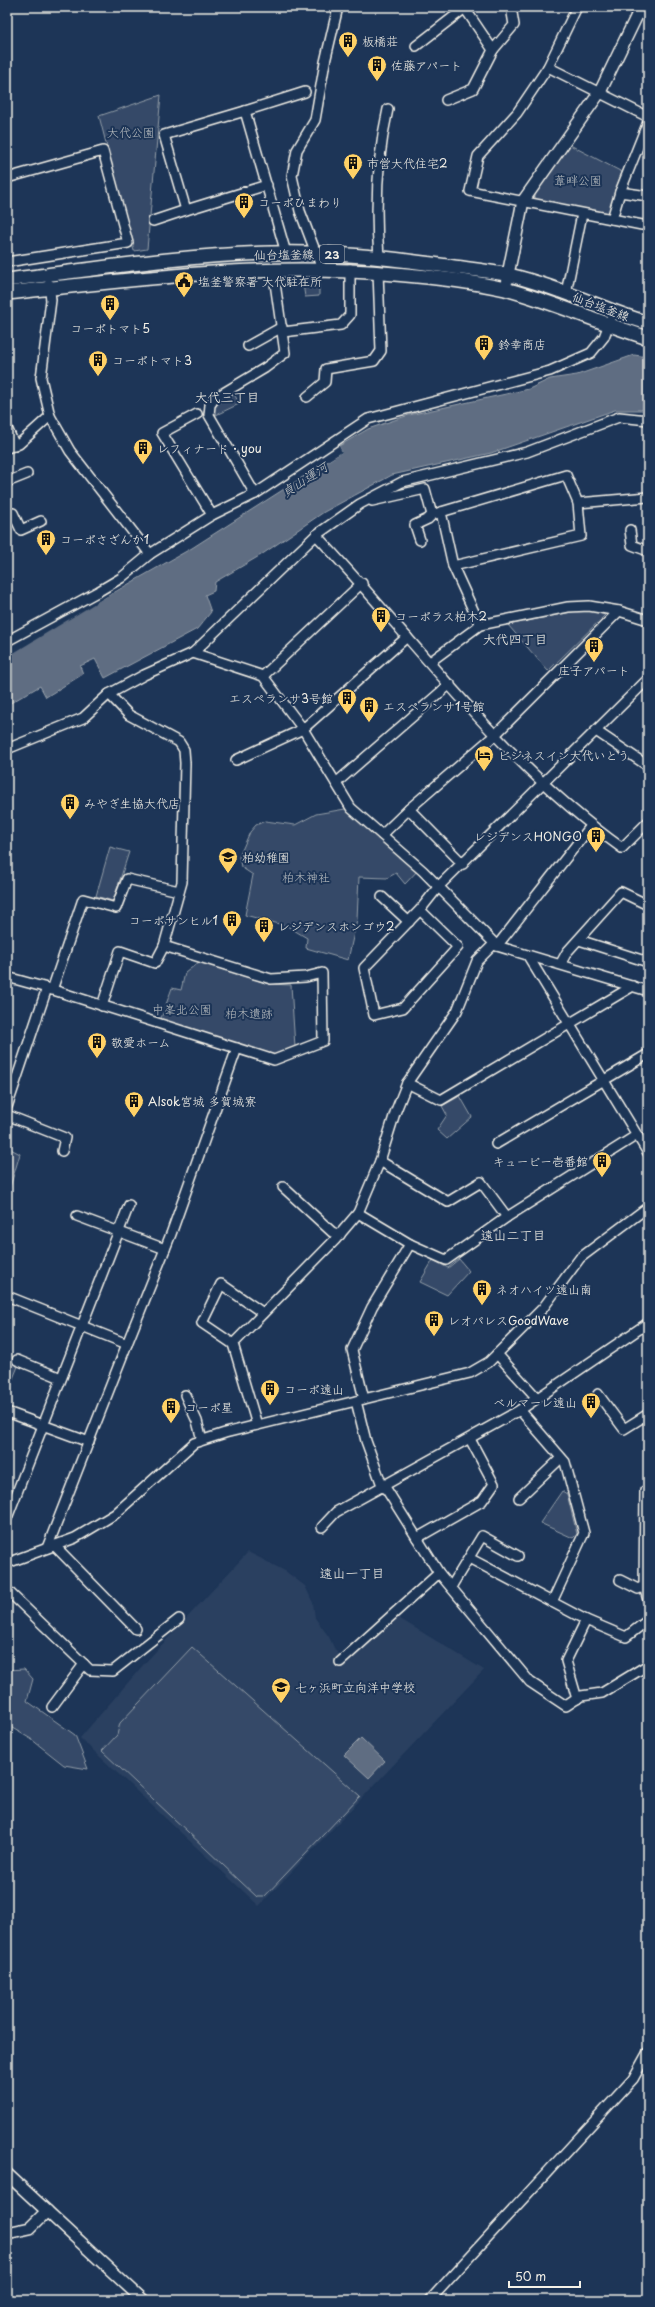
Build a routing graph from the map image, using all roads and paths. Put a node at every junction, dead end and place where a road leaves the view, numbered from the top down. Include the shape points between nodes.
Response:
1 (338, 7) edge
2 (511, 7) edge
3 (577, 7) edge
4 (641, 7) edge
5 (464, 8) edge
6 (416, 46) dead end
7 (493, 50) junction
8 (548, 67) junction
9 (306, 92) dead end
10 (600, 92) junction
11 (446, 100) dead end
12 (388, 109) dead end
13 (244, 111) junction
14 (648, 117) edge
15 (648, 122) edge
16 (7, 178) edge
17 (267, 185) junction
18 (620, 192) junction
19 (648, 196) edge
20 (523, 201) junction
21 (186, 210) junction
22 (582, 214) junction
23 (612, 219) junction
24 (153, 221) dead end
25 (642, 225) dead end
26 (286, 253) junction
27 (317, 253) junction
28 (379, 257) junction
29 (7, 262) edge
30 (273, 269) junction
31 (322, 269) junction
32 (350, 270) junction
33 (378, 272) junction
34 (47, 275) junction
35 (509, 275) junction
36 (7, 280) edge
37 (50, 288) junction
38 (505, 289) junction
39 (7, 293) edge
40 (566, 293) junction
41 (613, 313) junction
42 (648, 323) edge
43 (608, 325) junction
44 (282, 330) junction
45 (648, 338) edge
46 (248, 346) dead end
47 (307, 397) dead end
48 (197, 414) dead end
49 (50, 416) junction
50 (648, 420) edge
51 (7, 428) edge
52 (11, 447) edge
53 (27, 474) dead end
54 (7, 482) edge
55 (255, 494) junction
56 (648, 496) edge
57 (578, 503) junction
58 (360, 504) junction
59 (437, 514) junction
60 (212, 515) junction
61 (7, 516) edge
62 (41, 521) dead end
63 (630, 530) dead end
64 (316, 535) junction
65 (420, 540) dead end
66 (648, 551) edge
67 (150, 554) junction
68 (454, 566) junction
69 (362, 583) junction
70 (619, 612) junction
71 (648, 620) edge
72 (480, 625) junction
73 (407, 637) junction
74 (7, 641) edge
75 (193, 653) junction
76 (430, 662) junction
77 (263, 676) junction
78 (648, 679) edge
79 (450, 684) junction
80 (109, 694) junction
81 (302, 729) junction
82 (596, 731) junction
83 (495, 735) junction
84 (7, 749) edge
85 (236, 760) dead end
86 (648, 766) edge
87 (336, 783) junction
88 (544, 783) junction
89 (409, 809) junction
90 (648, 822) edge
91 (591, 826) junction
92 (382, 835) junction
93 (463, 864) junction
94 (439, 886) junction
95 (180, 891) junction
96 (382, 897) dead end
97 (648, 905) edge
98 (420, 910) junction
99 (409, 922) junction
100 (578, 940) junction
101 (496, 945) junction
102 (164, 946) junction
103 (528, 956) junction
104 (648, 962) edge
105 (560, 963) junction
106 (9, 980) edge
107 (633, 986) junction
108 (49, 989) junction
109 (648, 990) edge
110 (102, 1006) junction
111 (570, 1025) junction
112 (236, 1048) junction
113 (648, 1054) edge
114 (604, 1080) junction
115 (408, 1083) junction
116 (7, 1107) edge
117 (7, 1115) edge
118 (637, 1135) junction
119 (496, 1144) dead end
120 (62, 1151) dead end
121 (648, 1153) edge
122 (380, 1161) junction
123 (283, 1187) dead end
124 (129, 1205) dead end
125 (648, 1207) edge
126 (358, 1213) junction
127 (77, 1216) dead end
128 (507, 1217) junction
129 (119, 1232) junction
130 (340, 1235) junction
131 (410, 1244) junction
132 (165, 1249) junction
133 (7, 1296) edge
134 (263, 1313) junction
135 (648, 1323) edge
136 (81, 1327) junction
137 (127, 1344) junction
138 (233, 1344) junction
139 (496, 1354) junction
140 (17, 1360) dead end
141 (61, 1378) junction
142 (185, 1394) dead end
143 (598, 1394) dead end
144 (537, 1398) junction
145 (360, 1400) junction
146 (520, 1410) junction
147 (7, 1412) edge
148 (648, 1414) edge
149 (43, 1424) junction
150 (257, 1425) junction
151 (470, 1439) junction
152 (202, 1440) junction
153 (89, 1442) junction
154 (561, 1458) junction
155 (384, 1488) junction
156 (648, 1490) edge
157 (519, 1498) dead end
158 (7, 1518) edge
159 (322, 1527) dead end
160 (417, 1538) junction
161 (51, 1546) junction
162 (518, 1556) dead end
163 (469, 1558) junction
164 (7, 1563) edge
165 (439, 1573) junction
166 (620, 1580) dead end
167 (644, 1586) junction
168 (451, 1587) junction
169 (7, 1590) edge
170 (648, 1600) edge
171 (552, 1602) junction
172 (179, 1618) dead end
173 (586, 1620) junction
174 (648, 1620) edge
175 (136, 1629) dead end
176 (340, 1662) dead end
177 (84, 1664) junction
178 (648, 1665) edge
179 (577, 1699) junction
180 (52, 1707) dead end
181 (648, 2052) edge
182 (7, 2174) edge
183 (47, 2211) junction
184 (7, 2233) edge
185 (143, 2300) edge
186 (430, 2300) edge

1 - 27 street via 315,120 297,150 292,176 300,211
2 - 7 street via 514,25
3 - 8 street
4 - 10 street
5 - 6 street
5 - 7 street
7 - 11 street via 473,89
8 - 10 street
8 - 20 street via 517,113 478,156 470,191
9 - 13 street
10 - 14 street
10 - 20 street
12 - 28 street via 382,133 377,200
13 - 17 street
13 - 21 street via 164,136
15 - 18 street
16 - 29 street via 103,151 128,243
17 - 21 street
17 - 26 street
18 - 19 street
18 - 23 street
20 - 22 street
20 - 35 street
21 - 24 street
22 - 23 street
22 - 40 street
23 - 25 street
26 - 27 main road, 仙台塩釜線 / 23
26 - 34 main road, 仙台塩釜線 / 23 via 173,260
27 - 28 main road, 仙台塩釜線 / 23
27 - 31 street
28 - 35 main road, 仙台塩釜線 / 23
30 - 31 main road, 仙台塩釜線 / 23
30 - 37 main road, 仙台塩釜線 / 23 via 184,273
30 - 44 street
31 - 32 main road, 仙台塩釜線 / 23
32 - 33 main road, 仙台塩釜線 / 23
32 - 44 street via 350,315 342,325
33 - 38 main road, 仙台塩釜線 / 23 via 433,277
33 - 47 street via 381,351 374,361 326,369 326,382
34 - 36 main road, 仙台塩釜線 / 23
34 - 37 street
35 - 38 street
35 - 40 main road, 仙台塩釜線 / 23
37 - 39 main road, 仙台塩釜線 / 23
37 - 49 street via 52,300 41,378
38 - 43 main road, 仙台塩釜線 / 23 via 558,305
40 - 41 main road, 仙台塩釜線 / 23
41 - 42 main road, 仙台塩釜線 / 23
41 - 43 street
43 - 45 main road, 仙台塩釜線 / 23
43 - 55 street via 604,337 591,353 550,371 368,419
44 - 46 street
44 - 55 street via 285,353 265,368 219,394 210,405 210,415
48 - 60 street via 162,433
49 - 52 street via 19,444
49 - 67 street via 70,451
50 - 58 street via 619,417 527,452 402,482
51 - 52 street
53 - 54 street
55 - 60 street
56 - 57 street
57 - 59 street via 566,475
57 - 68 street via 581,536
58 - 59 street via 425,489
58 - 64 street
59 - 65 street via 415,525
59 - 68 street
60 - 67 street
61 - 62 street via 13,513 21,530
63 - 66 street via 632,545
64 - 69 street
64 - 75 street
67 - 74 street via 121,578 100,591
68 - 72 street
69 - 73 street
69 - 77 street
70 - 71 street
70 - 72 street via 589,606
70 - 83 street
72 - 76 street
73 - 76 street
73 - 81 street
75 - 77 street
75 - 80 street
76 - 79 street
77 - 81 street
78 - 82 street
79 - 83 street
79 - 87 street
80 - 84 street via 83,718
80 - 95 street via 129,715 179,742 184,750 185,801
81 - 85 street
81 - 87 street
82 - 86 street
82 - 88 street
83 - 88 street
83 - 89 street
87 - 92 street via 351,808
88 - 91 street
88 - 93 street
89 - 92 street
89 - 93 street
90 - 91 street via 622,848
91 - 101 street
92 - 94 street
93 - 94 street
94 - 98 street
94 - 101 street
95 - 102 street
95 - 108 street via 127,879 116,908 83,899
96 - 99 street
97 - 100 street via 621,892
98 - 99 street
98 - 99 street via 458,947 403,1008 374,1015 364,968
100 - 104 street
100 - 105 street via 566,952
101 - 103 street
101 - 115 street via 477,960 457,1011
102 - 110 street via 156,963 120,952
102 - 112 street via 271,979 306,977 322,973 322,1041 274,1060
103 - 105 street
103 - 111 street
105 - 107 street
106 - 108 street
107 - 109 street
107 - 111 street
108 - 110 street
108 - 116 street
110 - 112 street
111 - 114 street
111 - 115 street via 441,1100
112 - 132 street
113 - 114 street
114 - 118 street
114 - 119 street
115 - 122 street
117 - 120 street via 65,1138
118 - 121 street
118 - 128 street
122 - 126 street
122 - 128 street via 448,1202 481,1182
123 - 130 street via 332,1232
124 - 129 street
125 - 139 street via 580,1258 543,1308
126 - 130 street
126 - 131 street
127 - 129 street
128 - 131 street via 446,1260
129 - 132 street
129 - 136 street
130 - 134 street
131 - 145 street via 372,1307 352,1350
132 - 137 street
133 - 136 street
134 - 138 street
134 - 138 street via 221,1284 202,1323
135 - 144 street
136 - 137 street
136 - 141 street
137 - 153 street
138 - 150 street
139 - 144 street
139 - 145 street via 489,1362 470,1373
140 - 141 street
141 - 149 street
142 - 152 street
143 - 148 street via 624,1429
144 - 146 street
145 - 150 street
145 - 155 street via 366,1441
146 - 151 street
146 - 154 street
147 - 149 street
149 - 153 street
149 - 158 street
150 - 152 street
151 - 155 street
151 - 160 street via 494,1484 482,1501
152 - 161 street via 194,1443 115,1514 75,1538
153 - 161 street
154 - 157 street
154 - 171 street via 584,1534
155 - 159 street via 336,1512
155 - 160 street
156 - 167 street via 645,1491
160 - 165 street
161 - 164 street
161 - 175 street
162 - 163 street via 482,1536
163 - 168 street
163 - 171 street
165 - 168 street
165 - 176 street
166 - 167 street via 638,1589
167 - 170 street
168 - 179 street via 530,1682 566,1706
169 - 177 street
171 - 173 street
172 - 177 street via 113,1671 90,1670
173 - 174 street via 626,1637
173 - 179 street via 566,1661
177 - 180 street
178 - 179 street via 602,1693
181 - 186 street via 633,2079
182 - 183 street
183 - 184 street via 30,2228
183 - 185 street

